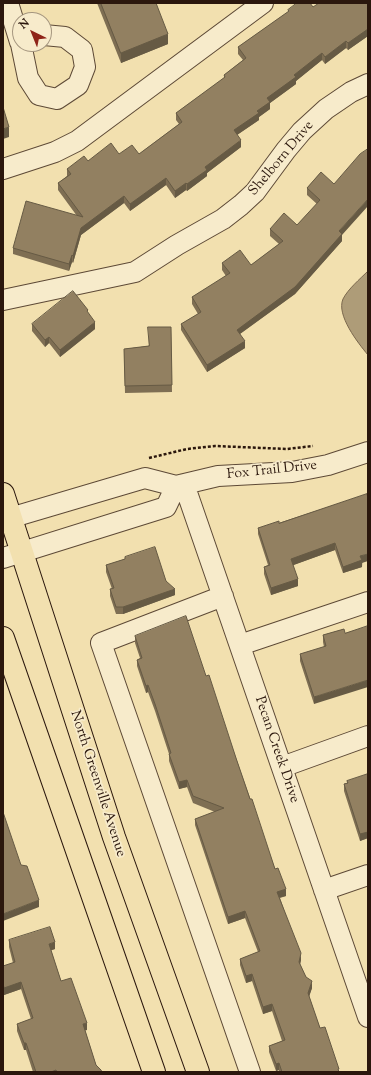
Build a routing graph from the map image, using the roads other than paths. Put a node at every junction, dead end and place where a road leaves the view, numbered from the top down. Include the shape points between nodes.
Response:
1 (8, 3) edge
2 (263, 3) edge
3 (12, 15) edge
4 (52, 36) edge
5 (22, 52) edge
6 (368, 84) edge
7 (3, 168) edge
8 (3, 300) edge
9 (368, 452) edge
10 (180, 485) junction
11 (3, 494) edge
12 (7, 519) edge
13 (12, 554) edge
14 (223, 596) junction
15 (368, 602) edge
16 (3, 638) edge
17 (240, 645) junction
18 (368, 736) edge
19 (282, 767) junction
20 (368, 875) edge
21 (324, 890) junction
22 (367, 1013) edge
23 (154, 1072) edge
24 (198, 1072) edge
25 (250, 1072) edge

1 - 3 street
2 - 7 street via 77,141 55,152
4 - 5 street via 65,37 82,50 85,67 78,85 57,99 39,95 28,78
6 - 8 street, Shelborn Drive via 326,109 302,131 256,192 241,205 223,219 134,272
9 - 10 street, Fox Trail Drive via 328,465 292,472 218,476
10 - 12 street, Fox Trail Drive via 145,478
10 - 13 street via 166,507
10 - 14 street, Pecan Creek Drive
11 - 12 main road, North Greenville Avenue
12 - 13 main road, North Greenville Avenue
13 - 24 main road, North Greenville Avenue
14 - 17 street, Pecan Creek Drive
14 - 25 street via 101,643
15 - 17 street
16 - 23 main road
17 - 19 street, Pecan Creek Drive
18 - 19 street
19 - 21 street, Pecan Creek Drive
20 - 21 street
21 - 22 street, Pecan Creek Drive

